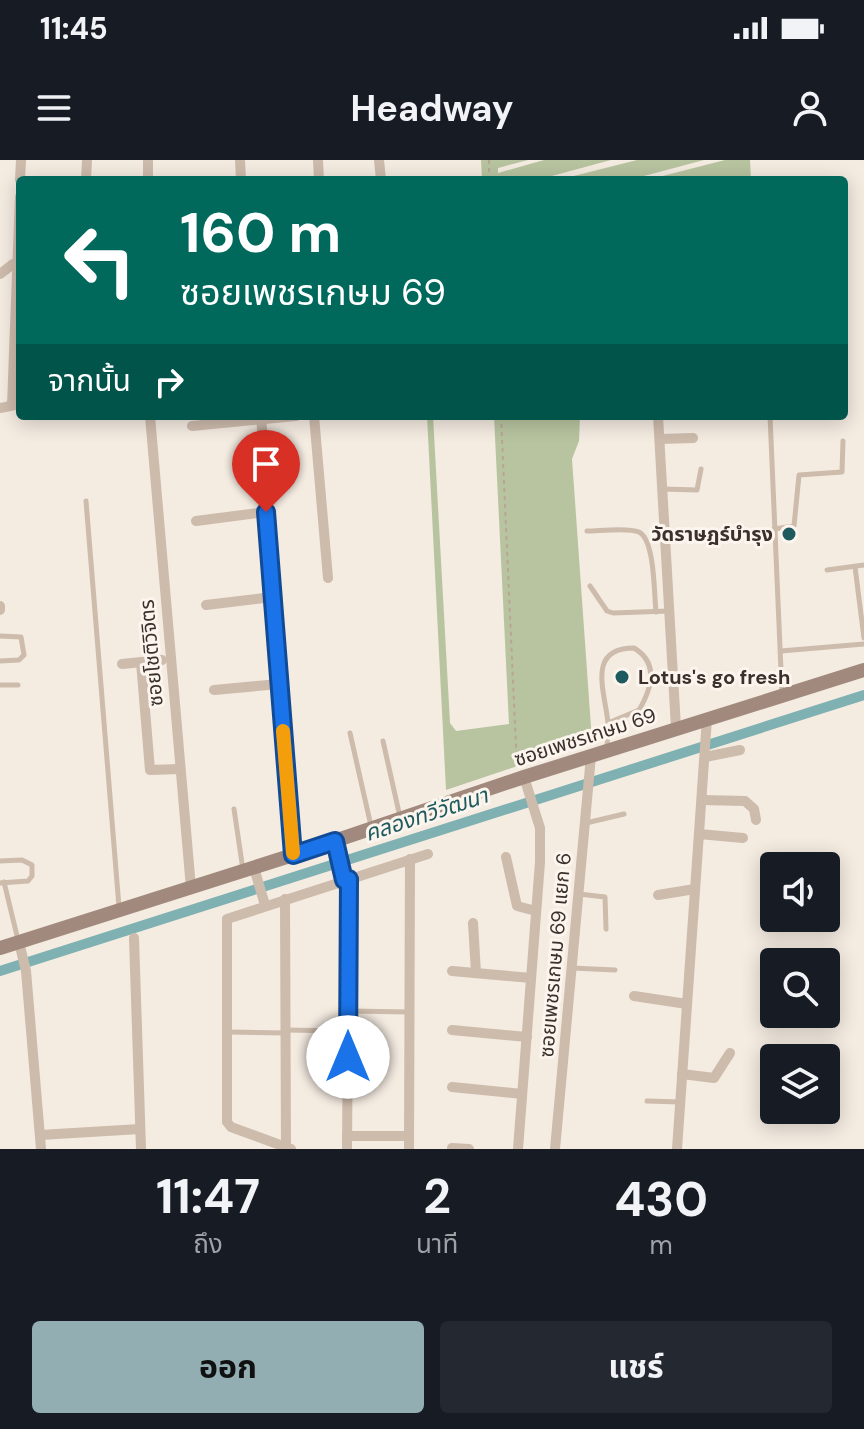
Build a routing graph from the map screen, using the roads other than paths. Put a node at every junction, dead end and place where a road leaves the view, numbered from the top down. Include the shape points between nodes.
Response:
1 (13, 264) dead end
2 (0, 274) edge
3 (16, 404) edge
4 (0, 408) edge
5 (150, 420) edge
6 (244, 420) edge
7 (261, 420) edge
8 (314, 420) edge
9 (658, 420) edge
10 (770, 420) edge
11 (192, 426) dead end
12 (693, 438) dead end
13 (660, 439) junction
14 (843, 441) dead end
15 (701, 469) dead end
16 (663, 489) junction
17 (86, 501) dead end
18 (266, 512) junction
19 (196, 521) dead end
20 (774, 529) junction
21 (587, 531) dead end
22 (864, 565) edge
23 (855, 567) junction
24 (827, 570) dead end
25 (328, 578) dead end
26 (590, 586) dead end
27 (272, 597) junction
28 (206, 605) dead end
29 (670, 611) junction
30 (656, 612) junction
31 (0, 636) edge
32 (864, 641) edge
33 (781, 651) junction
34 (162, 660) dead end
35 (0, 661) edge
36 (141, 662) junction
37 (122, 664) dead end
38 (864, 670) edge
39 (279, 684) junction
40 (0, 685) edge
41 (18, 685) dead end
42 (214, 690) dead end
43 (782, 695) junction
44 (608, 723) junction
45 (707, 724) junction
46 (676, 728) junction
47 (350, 733) dead end
48 (383, 741) dead end
49 (607, 750) junction
50 (740, 750) dead end
51 (705, 756) junction
52 (591, 760) junction
53 (179, 769) junction
54 (526, 782) junction
55 (702, 800) junction
56 (234, 809) dead end
57 (624, 814) dead end
58 (400, 818) junction
59 (756, 820) dead end
60 (585, 823) junction
61 (372, 827) junction
62 (699, 834) junction
63 (743, 838) dead end
64 (336, 845) junction
65 (428, 854) dead end
66 (293, 855) junction
67 (506, 857) dead end
68 (410, 859) junction
69 (0, 861) edge
70 (251, 871) junction
71 (345, 877) junction
72 (2, 882) edge
73 (191, 888) junction
74 (695, 889) junction
75 (578, 894) junction
76 (658, 895) dead end
77 (285, 899) junction
78 (264, 900) junction
79 (119, 910) junction
80 (536, 911) junction
81 (473, 923) dead end
82 (606, 929) dead end
83 (134, 938) dead end
84 (20, 947) junction
85 (0, 948) edge
86 (572, 968) junction
87 (615, 970) dead end
88 (452, 971) dead end
89 (476, 973) junction
90 (531, 978) junction
91 (634, 996) dead end
92 (687, 1004) junction
93 (348, 1011) junction
94 (410, 1012) junction
95 (452, 1030) dead end
96 (286, 1031) junction
97 (348, 1031) junction
98 (227, 1032) junction
99 (527, 1037) junction
100 (730, 1053) dead end
101 (682, 1074) junction
102 (452, 1087) dead end
103 (522, 1094) junction
104 (647, 1101) dead end
105 (680, 1102) junction
106 (140, 1129) junction
107 (40, 1135) junction
108 (347, 1136) junction
109 (409, 1136) junction
110 (289, 1148) edge
111 (452, 1148) edge
112 (41, 1149) edge
113 (141, 1149) edge
114 (347, 1149) edge
115 (409, 1149) edge
116 (469, 1149) edge
117 (518, 1149) edge
118 (555, 1149) edge
119 (677, 1149) edge

1 - 2 street
3 - 4 street
5 - 53 street, ซอยโชติวิจิตร
6 - 11 street
7 - 18 street
8 - 25 street
9 - 13 street
10 - 20 lane
12 - 13 street
13 - 16 street
14 - 20 lane via 842,472 799,475 794,526
15 - 16 lane via 697,490
16 - 29 street
17 - 79 lane
18 - 19 street
18 - 27 street
20 - 33 lane
21 - 30 lane via 634,531 646,539
22 - 23 lane
23 - 24 lane
23 - 32 lane
26 - 30 lane via 607,611
27 - 28 street
27 - 39 street
29 - 30 lane
29 - 46 street
31 - 35 lane via 21,637 24,655
32 - 33 lane
33 - 43 lane
34 - 36 street
36 - 37 street
36 - 53 street via 150,770
38 - 43 main road, ซอยเพชรเกษม 69
39 - 42 street
39 - 66 street
40 - 41 lane
43 - 45 main road, ซอยเพชรเกษม 69
44 - 44 lane via 639,710 653,678 648,658 634,648 613,652 602,667
44 - 49 lane
45 - 46 main road, ซอยเพชรเกษม 69
45 - 51 street
46 - 49 main road, ซอยเพชรเกษม 69
47 - 61 lane
48 - 58 lane
49 - 52 main road, ซอยเพชรเกษม 69
50 - 51 street
51 - 55 street
52 - 54 main road, ซอยเพชรเกษม 69
52 - 60 street, ซอยเพชรเกษม 69 แยก 6
53 - 73 street, ซอยโชติวิจิตร
54 - 58 main road, ซอยเพชรเกษม 69
54 - 80 street via 540,843
55 - 59 street via 745,801
55 - 62 street
56 - 70 lane
57 - 60 lane
58 - 61 main road, ซอยเพชรเกษม 69
60 - 75 street, ซอยเพชรเกษม 69 แยก 6
61 - 64 main road, ซอยเพชรเกษม 69
62 - 63 street
62 - 74 street
64 - 66 main road, ซอยเพชรเกษม 69
64 - 71 street
65 - 68 street
66 - 70 main road, ซอยเพชรเกษม 69
67 - 80 street via 517,906
68 - 71 street
68 - 94 street
69 - 72 lane via 32,865 28,881
70 - 73 main road, ซอยเพชรเกษม 69
70 - 78 street
71 - 77 street
71 - 93 street
72 - 84 lane
73 - 79 main road, ซอยเพชรเกษม 69
74 - 76 street
74 - 92 street
75 - 82 lane via 605,897
75 - 86 street, ซอยเพชรเกษม 69 แยก 6
77 - 78 street
77 - 96 street
78 - 98 street via 227,919
79 - 84 main road, ซอยเพชรเกษม 69
80 - 90 street
81 - 89 street
83 - 106 street
84 - 85 main road, ซอยเพชรเกษม 69
84 - 107 street
86 - 87 lane
86 - 118 street, ซอยเพชรเกษม 69 แยก 6
88 - 89 street
89 - 90 street
90 - 99 street
91 - 92 street
92 - 101 street
93 - 94 lane
93 - 97 street
94 - 109 street
95 - 99 street
96 - 97 lane
96 - 98 lane
96 - 110 street
97 - 108 street
98 - 110 street via 228,1124
99 - 103 street
100 - 101 street via 714,1078
101 - 105 street
102 - 103 street
103 - 117 street
104 - 105 lane
105 - 119 street
106 - 107 street
106 - 113 street
107 - 112 street
108 - 109 street
108 - 114 street
109 - 115 street
111 - 116 street

